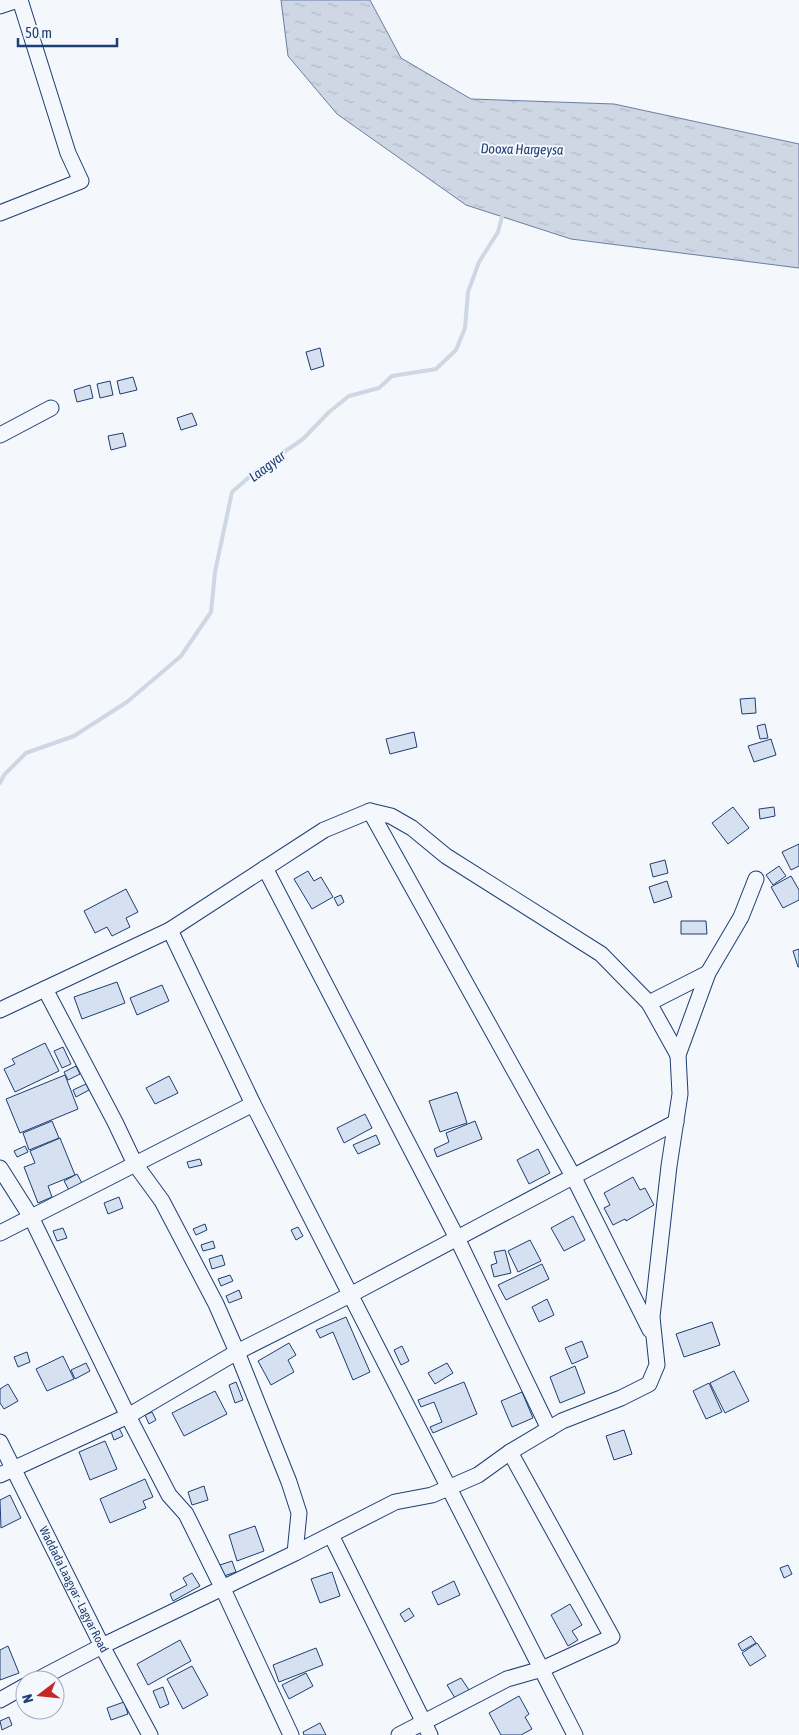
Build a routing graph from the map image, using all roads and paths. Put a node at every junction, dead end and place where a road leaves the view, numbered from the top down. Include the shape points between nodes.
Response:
1 (19, 0) edge
2 (0, 6) edge
3 (0, 213) edge
4 (51, 408) dead end
5 (0, 435) edge
6 (370, 811) junction
7 (265, 868) junction
8 (756, 879) dead end
9 (170, 930) junction
10 (708, 973) junction
11 (46, 989) junction
12 (649, 1003) junction
13 (0, 1010) edge
14 (678, 1055) junction
15 (253, 1104) junction
16 (676, 1122) junction
17 (135, 1164) junction
18 (0, 1168) edge
19 (573, 1176) junction
20 (31, 1217) junction
21 (0, 1233) edge
22 (457, 1238) junction
23 (350, 1295) junction
24 (654, 1338) junction
25 (237, 1352) junction
26 (128, 1416) junction
27 (549, 1429) junction
28 (0, 1442) edge
29 (510, 1452) junction
30 (7, 1471) edge
31 (448, 1488) junction
32 (331, 1535) junction
33 (295, 1553) junction
34 (223, 1589) junction
35 (102, 1646) junction
36 (542, 1669) junction
37 (56, 1670) edge
38 (15, 1692) edge
39 (0, 1700) edge
40 (427, 1728) edge
41 (150, 1735) edge
42 (291, 1735) edge
43 (399, 1735) edge
44 (575, 1735) edge

1 - 2 street
1 - 3 street via 80,181
4 - 5 street
6 - 7 street via 324,830
6 - 12 street via 391,816 412,828 446,856 601,954
6 - 19 street
7 - 9 street
7 - 22 street
8 - 10 street via 741,917
9 - 11 street
9 - 15 street
10 - 12 street
10 - 14 street
11 - 13 street
11 - 17 street
12 - 14 street
14 - 16 street via 680,1094
15 - 17 street
15 - 23 street
16 - 19 street
16 - 24 street via 652,1317
17 - 20 street
17 - 25 street via 162,1201 216,1304
18 - 20 street
19 - 22 street
19 - 24 street
20 - 21 street
20 - 26 street
22 - 23 street
22 - 27 street
23 - 25 street
23 - 31 street
24 - 27 street via 657,1364 649,1384
25 - 26 street
25 - 33 street via 299,1513
26 - 30 street
26 - 34 street via 169,1495 186,1514
27 - 29 street
28 - 30 street, Waddada Laagyar - Lagyar Road
29 - 31 street via 478,1475
29 - 36 street via 612,1637
30 - 35 street, Waddada Laagyar - Lagyar Road
31 - 32 street via 432,1495 395,1502
31 - 36 street
32 - 33 street
32 - 40 street
33 - 34 street
34 - 35 street
34 - 42 street
35 - 37 street
35 - 41 street, Waddada Laagyar - Lagyar Road
36 - 40 street via 507,1679
36 - 44 street
38 - 39 street
40 - 43 street

